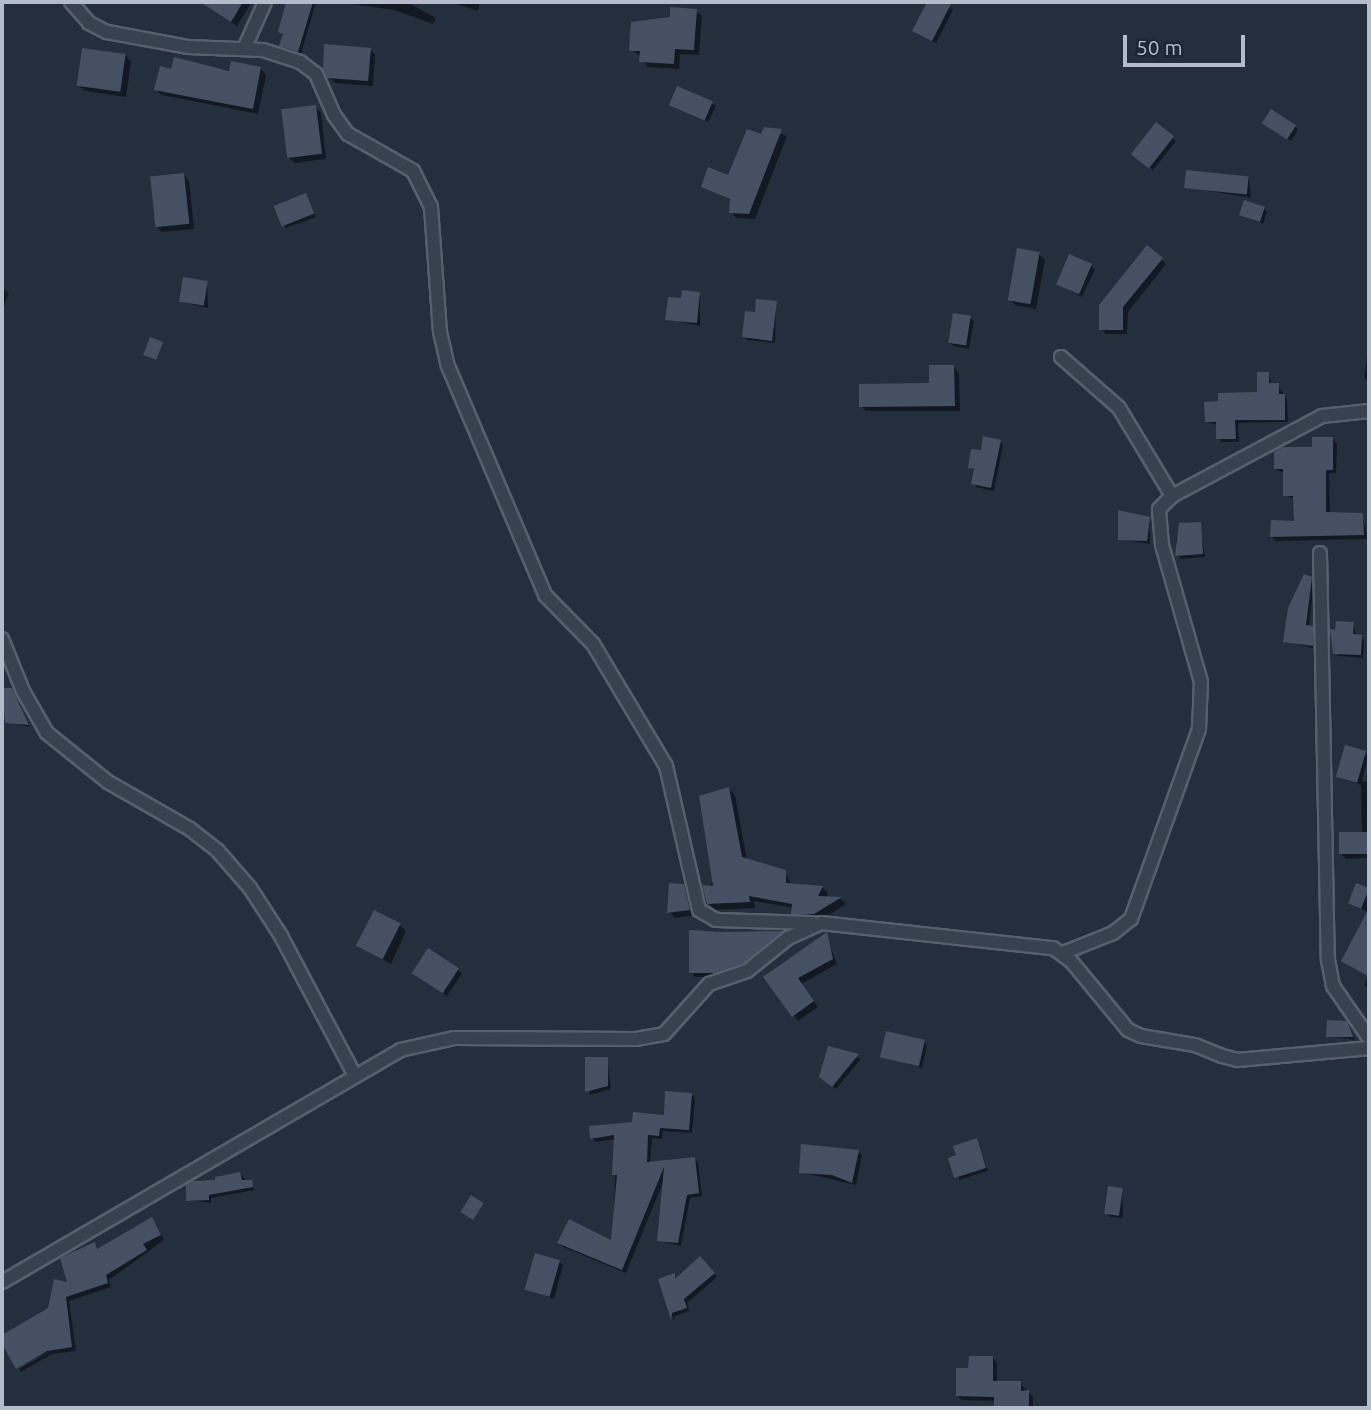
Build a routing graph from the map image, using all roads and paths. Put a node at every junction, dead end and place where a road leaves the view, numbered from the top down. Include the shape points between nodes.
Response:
1 (71, 2) edge
2 (265, 2) edge
3 (244, 49) junction
4 (1061, 357) dead end
5 (1369, 411) edge
6 (1172, 496) junction
7 (1320, 552) dead end
8 (2, 639) edge
9 (821, 923) junction
10 (1063, 953) junction
11 (1369, 1038) edge
12 (1369, 1048) edge
13 (355, 1076) junction
14 (2, 1282) edge

1 - 3 street via 89,23 107,32 188,47
2 - 3 street
3 - 9 street via 308,66 341,127 403,162 421,181 433,222 440,332 448,366 545,595 593,644 666,766 699,910 716,920
4 - 6 street via 1119,408
5 - 6 street via 1322,416
6 - 10 street via 1159,509 1158,526 1201,682 1199,729 1131,919 1113,933
7 - 11 street via 1330,972 1339,998
8 - 13 street via 34,713 55,741 108,782 190,829 217,850 250,888 281,936
9 - 10 street via 1040,946
9 - 13 street via 788,938 747,971 709,984 664,1034 636,1039 437,1040 400,1050
10 - 12 street via 1116,1018 1141,1037 1182,1041 1238,1060
13 - 14 street

